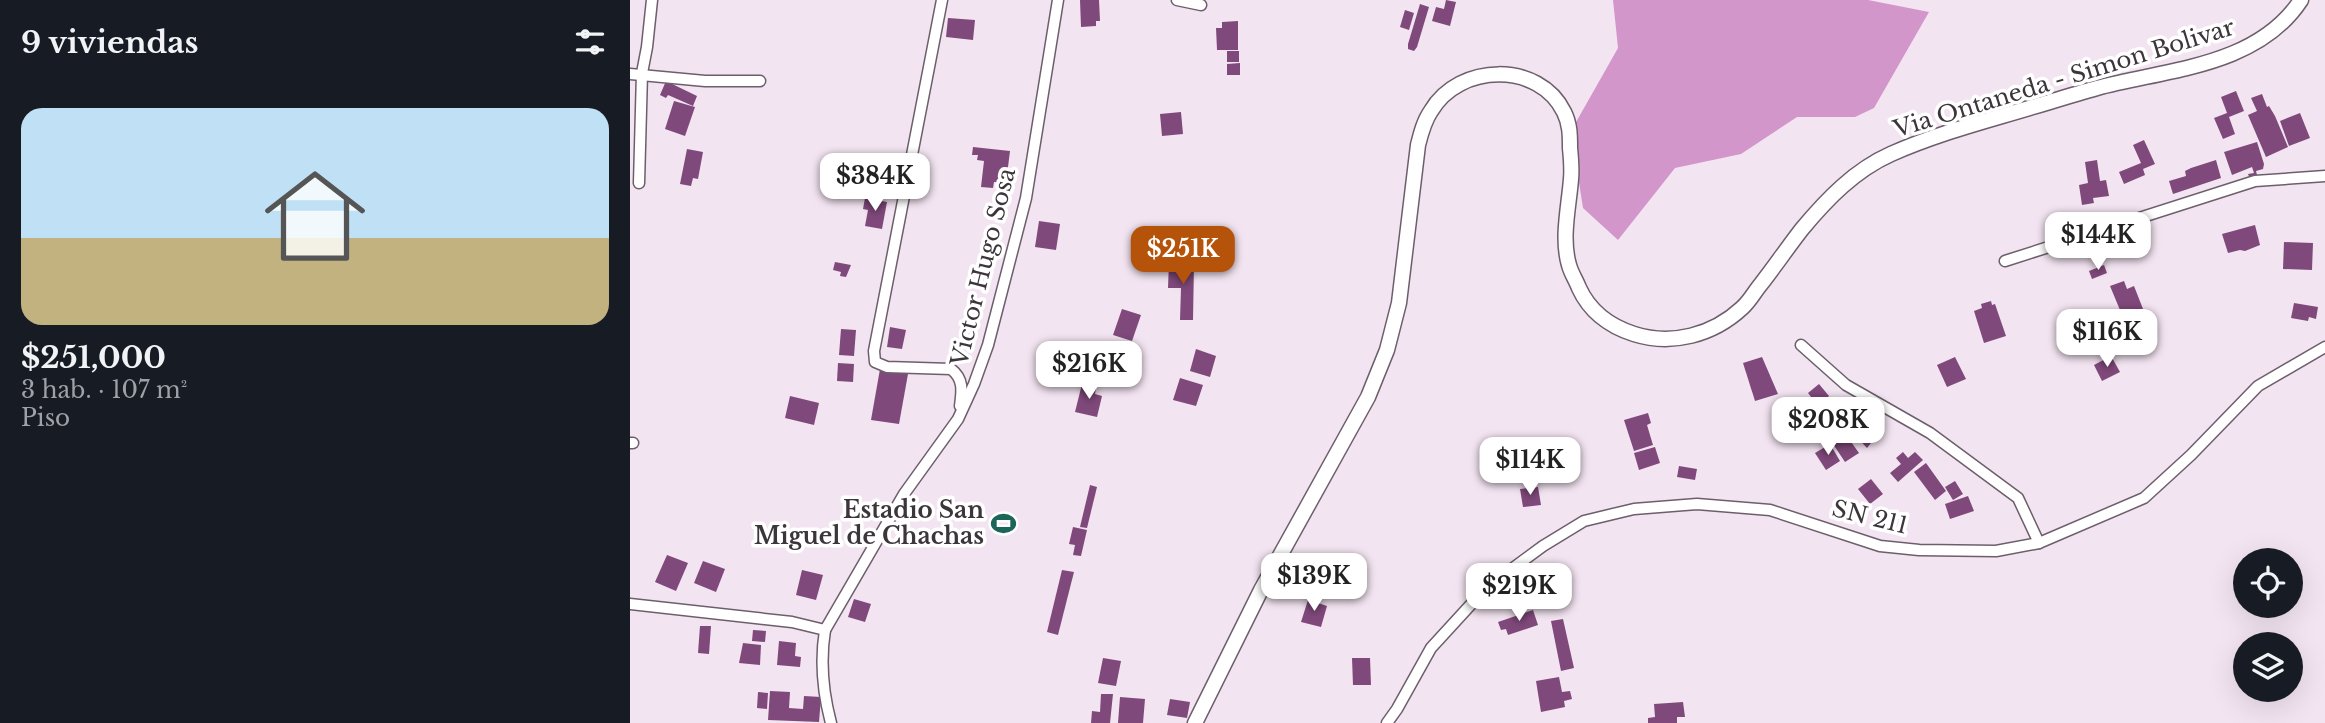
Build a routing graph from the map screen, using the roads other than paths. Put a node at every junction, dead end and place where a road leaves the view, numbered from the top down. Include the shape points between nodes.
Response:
1 (652, 0) edge
2 (942, 0) edge
3 (1058, 0) edge
4 (1177, 0) edge
5 (2301, 0) edge
6 (1201, 5) dead end
7 (636, 74) edge
8 (760, 81) dead end
9 (2325, 176) edge
10 (639, 183) dead end
11 (2005, 261) dead end
12 (1801, 345) dead end
13 (2325, 347) edge
14 (958, 419) junction
15 (2039, 543) junction
16 (630, 604) edge
17 (825, 630) junction
18 (1390, 722) edge
19 (831, 723) edge
20 (1195, 723) edge

1 - 7 street via 647,47
2 - 14 street via 874,351 875,362 887,367 951,369 958,374 962,385
3 - 14 street, Victor Hugo Sosa via 1026,198 988,345
4 - 6 street
5 - 20 street, Via Ontaneda - Simon Bolivar via 2272,32 2227,56 1950,131 1875,161 1803,228 1744,307 1716,327 1684,339 1662,340 1608,323 1582,293 1569,266 1566,241 1570,129 1555,98 1527,77 1513,75 1483,76 1457,86 1432,109 1423,126 1399,303 1368,397 1261,590
7 - 8 street
7 - 10 street
9 - 11 street via 2255,181
12 - 15 street via 1846,385 1930,433 2018,498
13 - 15 street, SN 211 via 2259,386 2144,498
14 - 17 street, Victor Hugo Sosa via 904,494
15 - 18 street, SN 211 via 1996,551 1880,546 1770,510 1697,504 1634,509 1584,521 1486,588 1431,648
16 - 17 street via 792,622
17 - 19 street via 824,681

